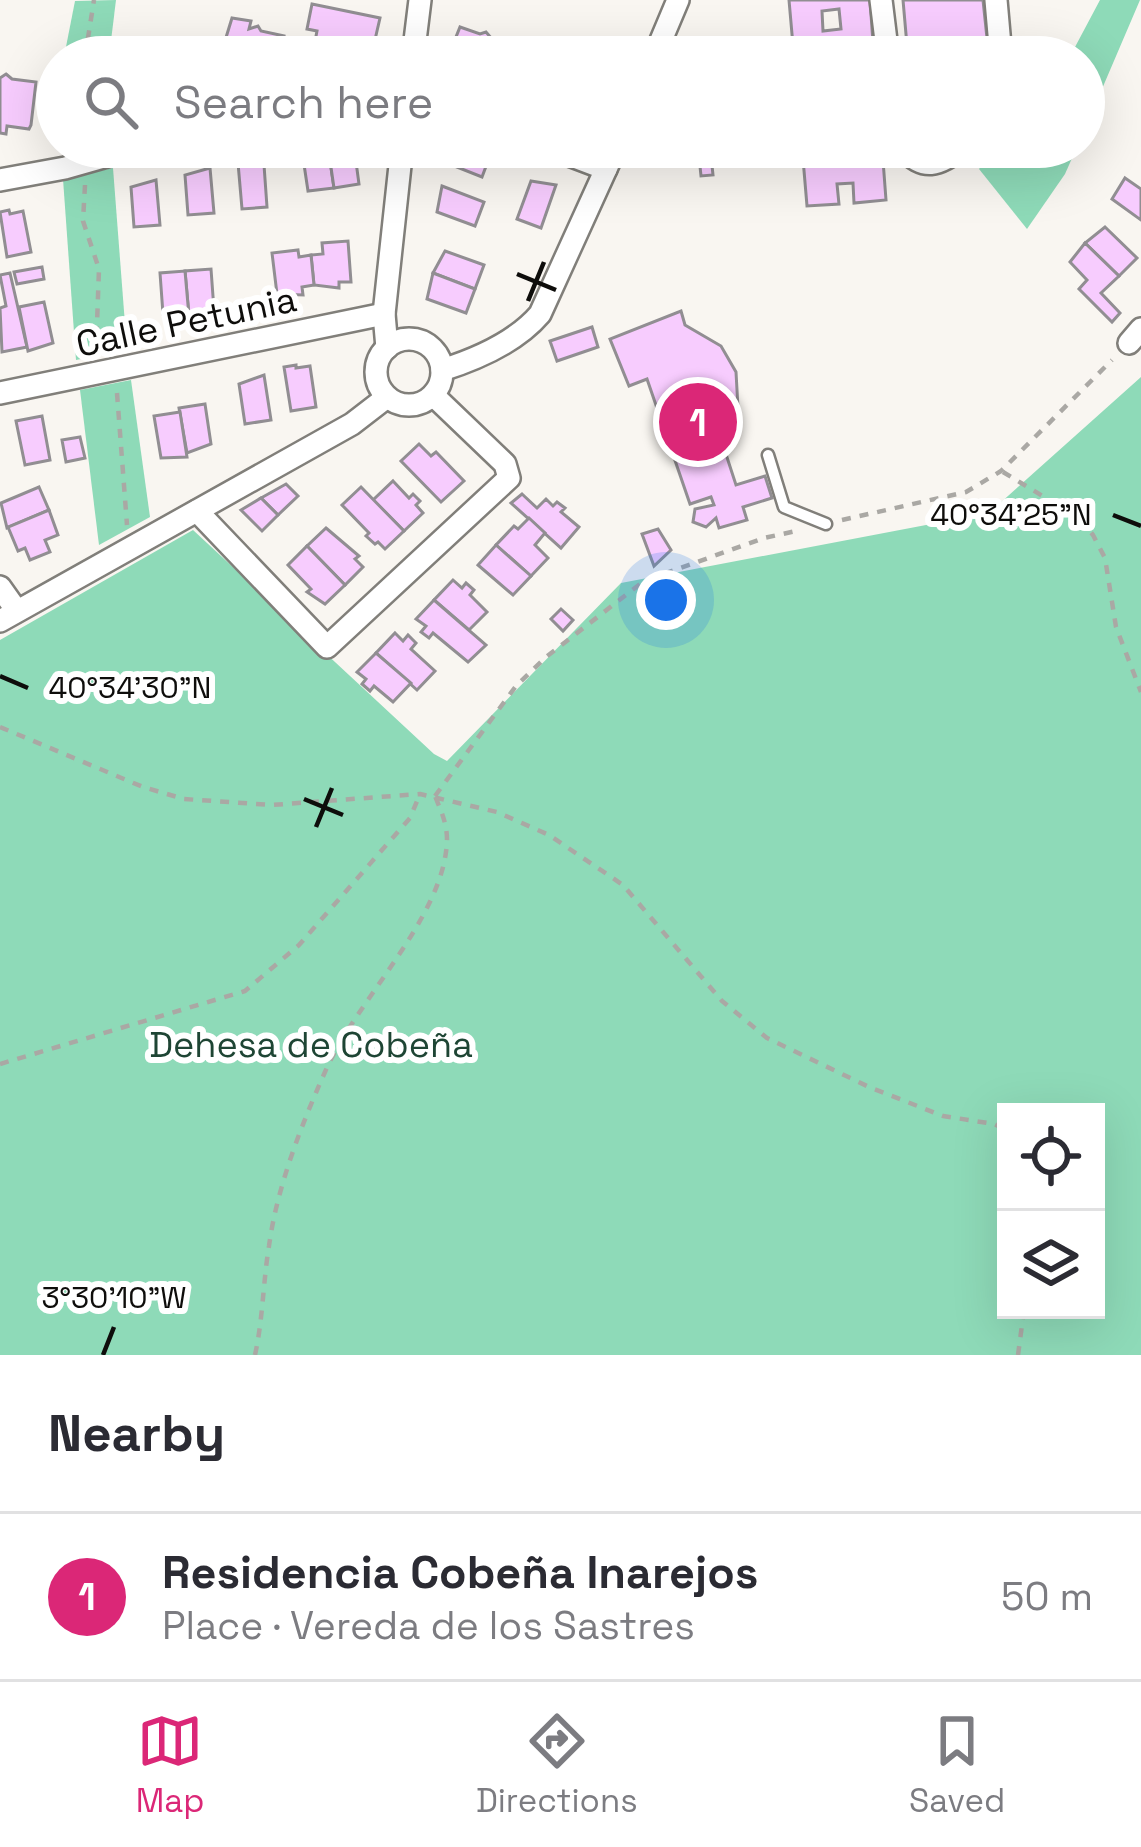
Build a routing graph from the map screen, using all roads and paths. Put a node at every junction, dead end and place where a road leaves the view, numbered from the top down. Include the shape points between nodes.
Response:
1 (94, 0) edge
2 (420, 0) edge
3 (881, 0) edge
4 (996, 0) edge
5 (672, 2) edge
6 (88, 36) edge
7 (416, 36) edge
8 (661, 36) edge
9 (885, 36) edge
10 (999, 36) edge
11 (52, 168) edge
12 (86, 168) edge
13 (400, 168) edge
14 (606, 169) edge
15 (0, 180) edge
16 (384, 314) junction
17 (1135, 336) edge
18 (387, 348) junction
19 (442, 370) junction
20 (88, 376) junction
21 (0, 393) edge
22 (433, 395) junction
23 (387, 397) junction
24 (768, 455) dead end
25 (1001, 471) junction
26 (197, 511) junction
27 (826, 524) junction
28 (128, 548) junction
29 (0, 587) edge
30 (9, 616) edge
31 (1141, 692) edge
32 (0, 727) edge
33 (421, 794) junction
34 (435, 796) junction
35 (0, 1064) edge
36 (997, 1126) edge
37 (1023, 1319) edge
38 (255, 1355) edge
39 (1018, 1355) edge

1 - 6 path
2 - 7 street
3 - 9 street
4 - 10 street
5 - 8 street
11 - 15 street
12 - 20 path via 83,221 99,269
13 - 16 street
14 - 19 street via 530,334
16 - 18 street
16 - 20 street, Calle Petunia
17 - 25 path
18 - 19 street via 406,339 426,344
18 - 23 street via 376,378
19 - 22 street
20 - 21 street, Calle Petunia
20 - 28 path via 90,394 120,398
22 - 23 street via 416,404
22 - 26 street via 505,464 509,478 327,647
23 - 26 street
24 - 27 lane via 784,507
25 - 27 path via 966,492
25 - 31 path via 1079,518 1093,536
26 - 28 street
27 - 34 path via 644,581 516,686
28 - 30 street
29 - 30 street
32 - 33 path via 184,799 272,805
33 - 34 path
33 - 35 path via 410,818 299,945 245,991
34 - 36 path via 549,836 622,885 722,1001 767,1038 943,1116
34 - 38 path via 447,844 437,884 340,1040 313,1102 269,1242
37 - 39 path

